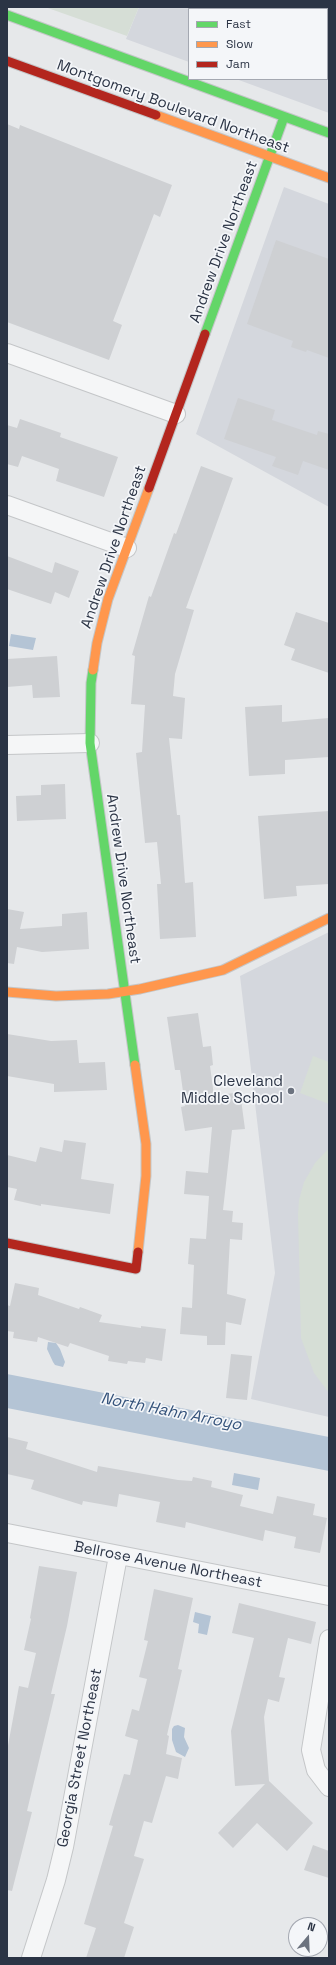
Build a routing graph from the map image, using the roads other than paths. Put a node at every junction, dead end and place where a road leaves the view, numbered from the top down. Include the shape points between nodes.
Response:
1 (7, 15) edge
2 (7, 61) edge
3 (284, 117) junction
4 (329, 133) edge
5 (269, 157) junction
6 (329, 178) edge
7 (7, 353) edge
8 (176, 414) junction
9 (7, 505) edge
10 (127, 548) junction
11 (90, 743) junction
12 (7, 745) edge
13 (329, 918) edge
14 (7, 992) edge
15 (125, 992) junction
16 (7, 1243) edge
17 (7, 1533) edge
18 (118, 1556) junction
19 (329, 1596) edge
20 (329, 1639) edge
21 (329, 1787) edge
22 (31, 1958) edge

1 - 3 street, Montgomery Boulevard Northeast
2 - 5 street, Montgomery Boulevard Northeast
3 - 4 street, Montgomery Boulevard Northeast
3 - 5 street, Andrew Drive Northeast
5 - 6 street, Montgomery Boulevard Northeast
5 - 8 street, Andrew Drive Northeast
7 - 8 street
8 - 10 street, Andrew Drive Northeast
9 - 10 street
10 - 11 street, Andrew Drive Northeast via 108,599 97,643 91,683
11 - 12 street
11 - 15 street, Andrew Drive Northeast
13 - 15 street via 223,970
14 - 15 street via 56,996
15 - 16 street, Andrew Drive Northeast via 146,1144 146,1176 136,1269
17 - 18 street, Bellrose Avenue Northeast
18 - 19 street, Bellrose Avenue Northeast
18 - 22 street, Georgia Street Northeast via 64,1847
20 - 21 street via 311,1750 316,1770

